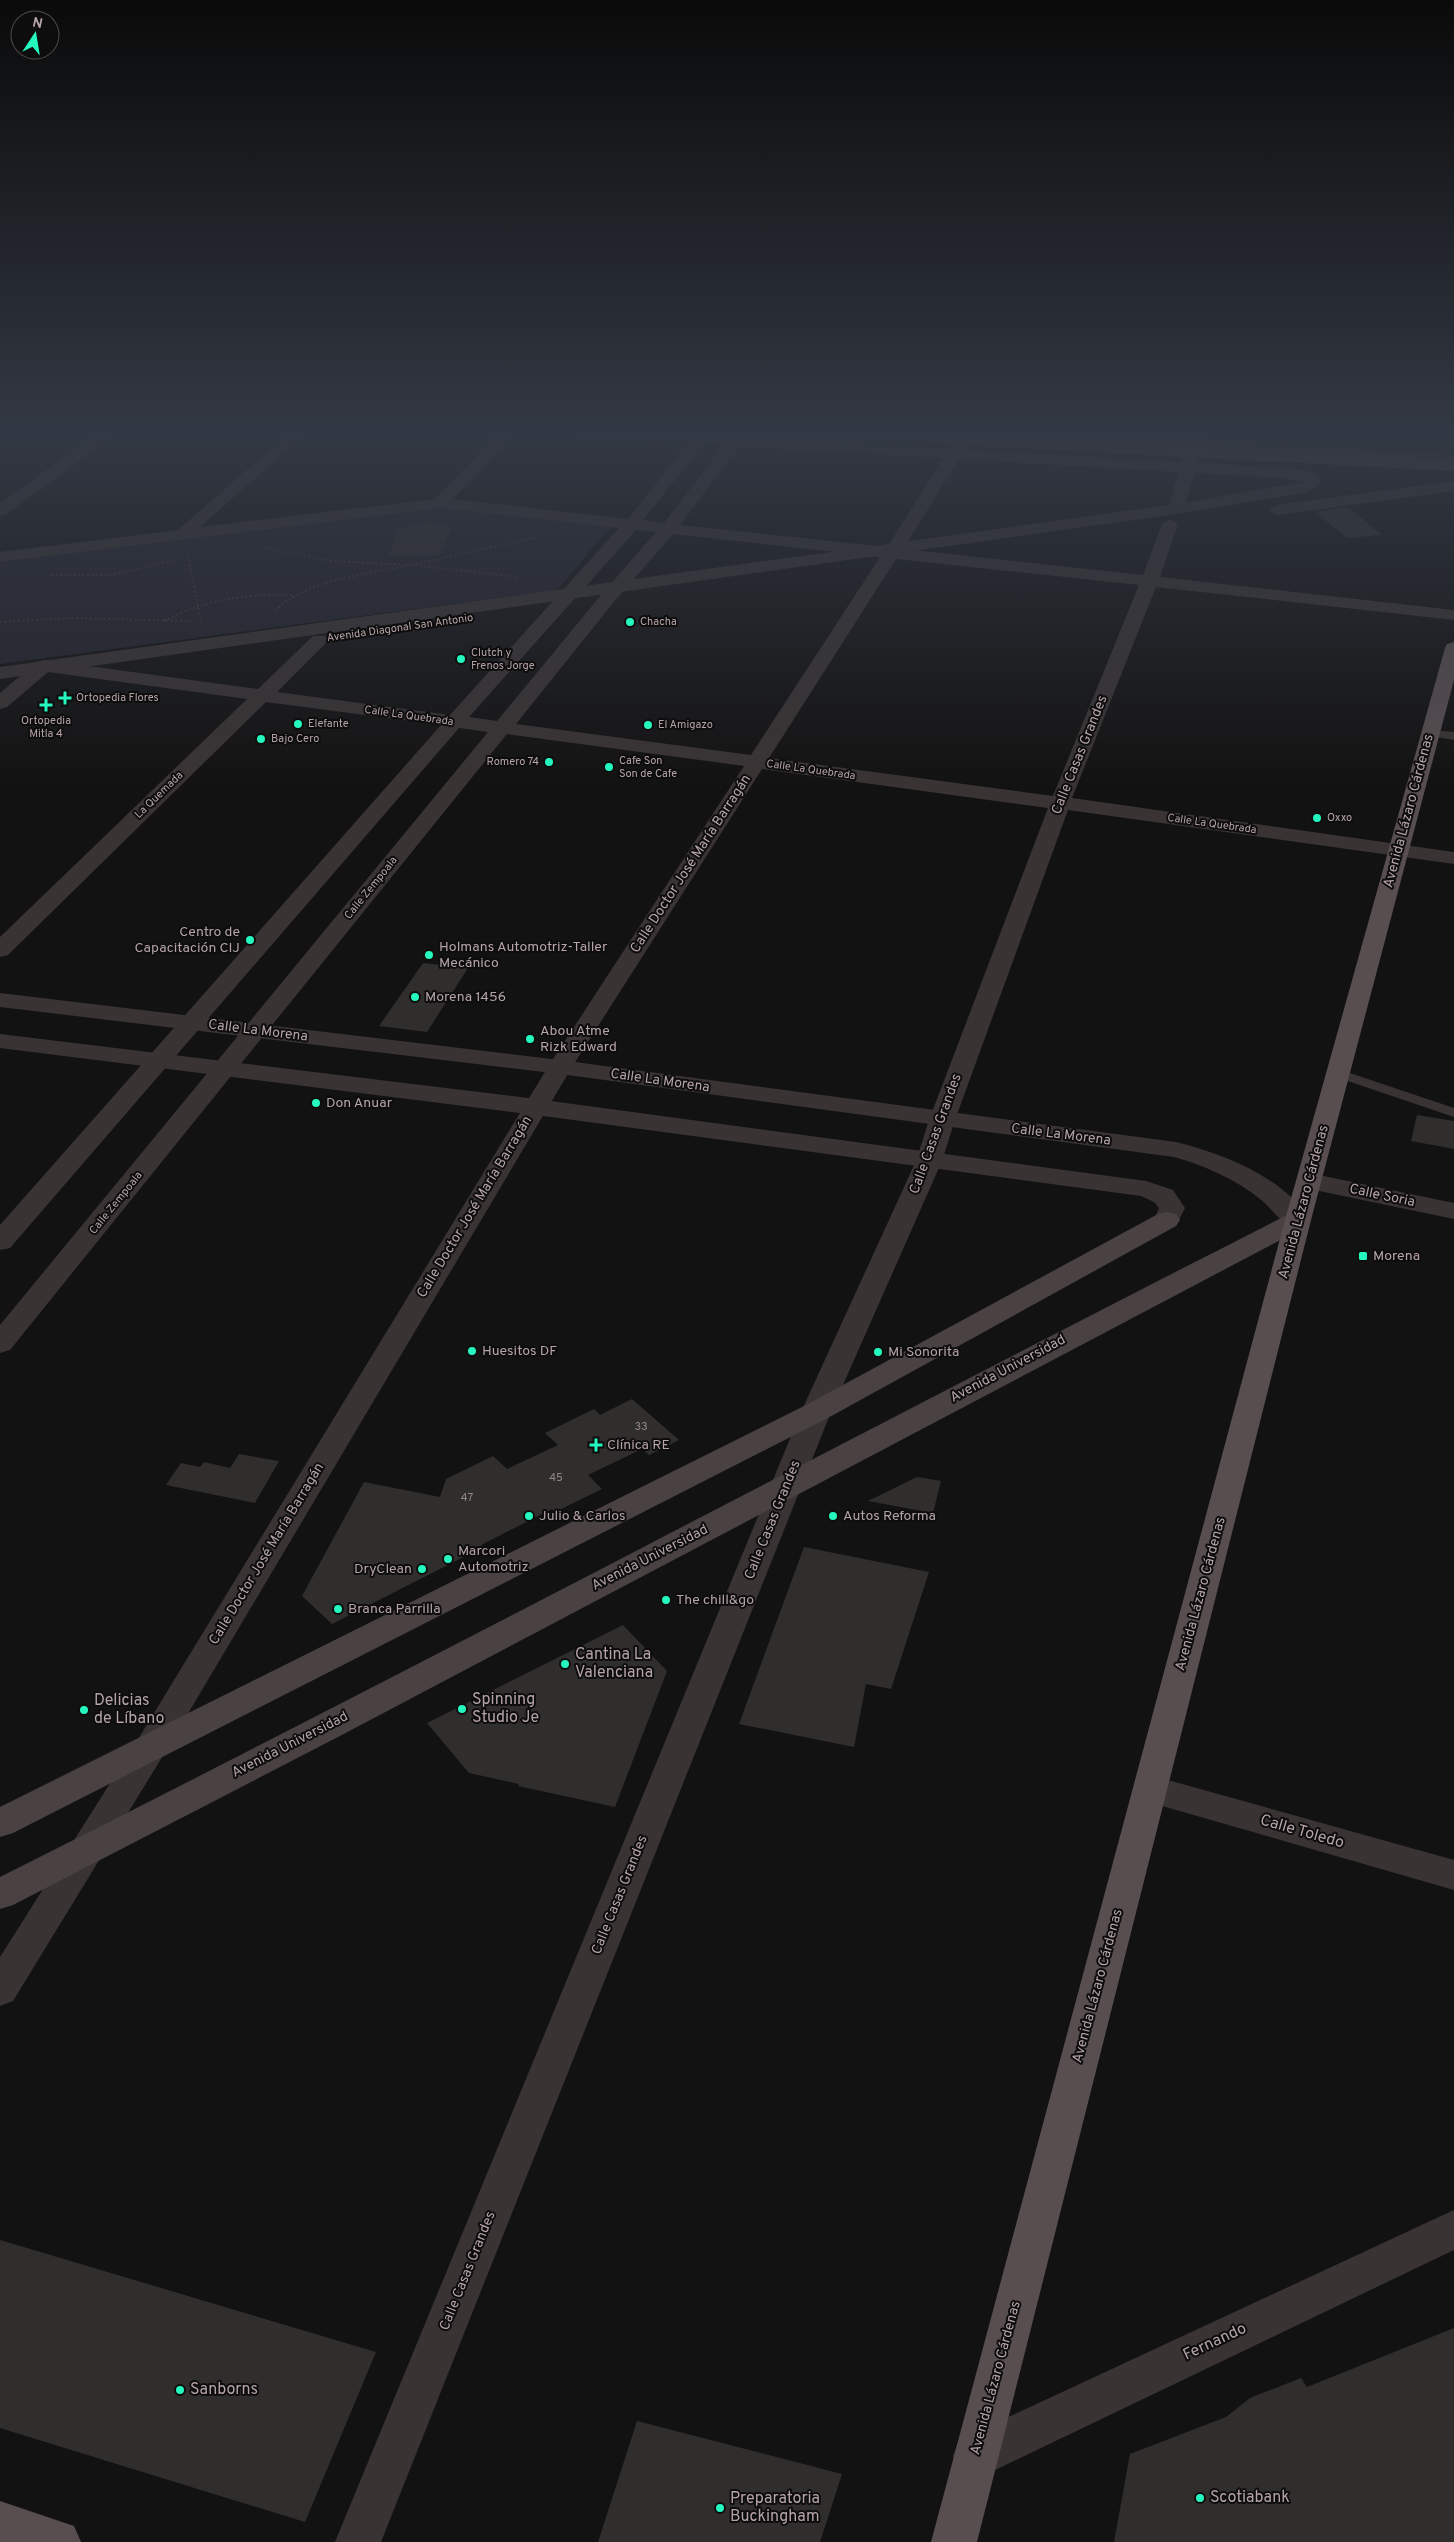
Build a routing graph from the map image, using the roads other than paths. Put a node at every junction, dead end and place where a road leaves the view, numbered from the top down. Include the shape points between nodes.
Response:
1 (49, 551) edge
2 (608, 551) edge
3 (649, 551) edge
4 (884, 551) edge
5 (888, 551) junction
6 (891, 551) edge
7 (942, 551) edge
8 (1161, 551) edge
9 (919, 554) junction
10 (0, 557) edge
11 (1150, 580) junction
12 (613, 592) junction
13 (564, 599) junction
14 (1454, 615) edge
15 (320, 640) junction
16 (1454, 648) edge
17 (44, 666) junction
18 (90, 672) junction
19 (0, 673) edge
20 (26, 681) junction
21 (0, 685) edge
22 (261, 695) junction
23 (0, 703) edge
24 (454, 722) junction
25 (500, 728) junction
26 (1429, 733) junction
27 (1454, 736) edge
28 (756, 762) junction
29 (1060, 803) junction
30 (1398, 850) junction
31 (1454, 858) edge
32 (0, 950) edge
33 (0, 1000) edge
34 (190, 1023) junction
35 (256, 1031) junction
36 (0, 1041) edge
37 (158, 1061) junction
38 (560, 1067) junction
39 (224, 1070) junction
40 (1338, 1073) junction
41 (536, 1107) junction
42 (1454, 1113) edge
43 (942, 1120) junction
44 (929, 1161) junction
45 (1309, 1181) junction
46 (1454, 1211) edge
47 (1167, 1220) joint
48 (1298, 1220) junction
49 (0, 1242) edge
50 (0, 1344) edge
51 (816, 1412) junction
52 (786, 1487) junction
53 (152, 1745) junction
54 (1150, 1789) junction
55 (0, 1823) edge
56 (87, 1850) junction
57 (1454, 1875) edge
58 (0, 1894) edge
59 (0, 1990) edge
60 (1454, 2229) edge
61 (975, 2456) junction
62 (0, 2524) edge
63 (58, 2542) edge
64 (358, 2542) edge
65 (954, 2542) edge

1 - 10 street
2 - 13 street
3 - 12 street, Calle Zempoala
4 - 5 street
5 - 6 street, Avenida Diagonal San Antonio
5 - 9 street, Avenida Diagonal San Antonio
5 - 12 street, Avenida Diagonal San Antonio
5 - 28 street, Calle Doctor José María Barragán
7 - 9 street, Avenida Diagonal San Antonio
8 - 11 street, Calle Casas Grandes
9 - 11 street
11 - 14 street
11 - 29 street, Calle Casas Grandes
12 - 13 street, Avenida Diagonal San Antonio
12 - 25 street, Calle Zempoala
13 - 15 street, Avenida Diagonal San Antonio
13 - 17 street, Avenida Diagonal San Antonio
13 - 24 street
15 - 18 street, Avenida Diagonal San Antonio
15 - 22 street, La Quemada
16 - 26 main road, Avenida Lázaro Cárdenas
17 - 18 street, Calle La Quebrada
17 - 19 street, Avenida Diagonal San Antonio
17 - 20 street
18 - 20 street, Avenida Diagonal San Antonio
18 - 22 street, Calle La Quebrada
20 - 21 street, Avenida Diagonal San Antonio
20 - 23 street
22 - 24 street, Calle La Quebrada
22 - 32 street, La Quemada
24 - 25 street, Calle La Quebrada
24 - 34 street
25 - 28 street, Calle La Quebrada
25 - 35 street, Calle Zempoala
26 - 27 lane
26 - 30 main road, Avenida Lázaro Cárdenas
28 - 29 street, Calle La Quebrada
28 - 38 street, Calle Doctor José María Barragán
29 - 30 street, Calle La Quebrada
29 - 43 street, Calle Casas Grandes
30 - 31 street, Calle La Quebrada
30 - 40 main road, Avenida Lázaro Cárdenas
33 - 34 street, Calle La Morena
34 - 35 street, Calle La Morena
34 - 37 street
35 - 38 street, Calle La Morena
35 - 39 street, Calle Zempoala
36 - 37 street
37 - 39 street
37 - 49 street
38 - 41 street, Calle Doctor José María Barragán
38 - 43 street, Calle La Morena
39 - 41 street
39 - 50 street, Calle Zempoala
40 - 42 lane
40 - 45 main road, Avenida Lázaro Cárdenas
41 - 44 street
41 - 53 street, Calle Doctor José María Barragán
43 - 44 street, Calle Casas Grandes
43 - 48 street, Calle La Morena via 1176,1150 1206,1158 1258,1183
44 - 47 street via 1146,1188 1164,1196 1172,1208
44 - 51 street, Calle Casas Grandes
45 - 46 street, Calle Soria
45 - 48 main road, Avenida Lázaro Cárdenas
47 - 51 main road
48 - 52 main road, Avenida Universidad via 1068,1337
48 - 54 main road, Avenida Lázaro Cárdenas
51 - 52 street, Calle Casas Grandes
51 - 53 main road
52 - 56 main road, Avenida Universidad
52 - 64 street, Calle Casas Grandes
53 - 55 main road
53 - 56 street, Calle Doctor José María Barragán
54 - 57 street, Calle Toledo
54 - 61 main road, Avenida Lázaro Cárdenas
56 - 58 main road, Avenida Universidad
56 - 59 street, Calle Doctor José María Barragán
60 - 61 street, Fernando
61 - 65 main road, Avenida Lázaro Cárdenas
62 - 63 main road

